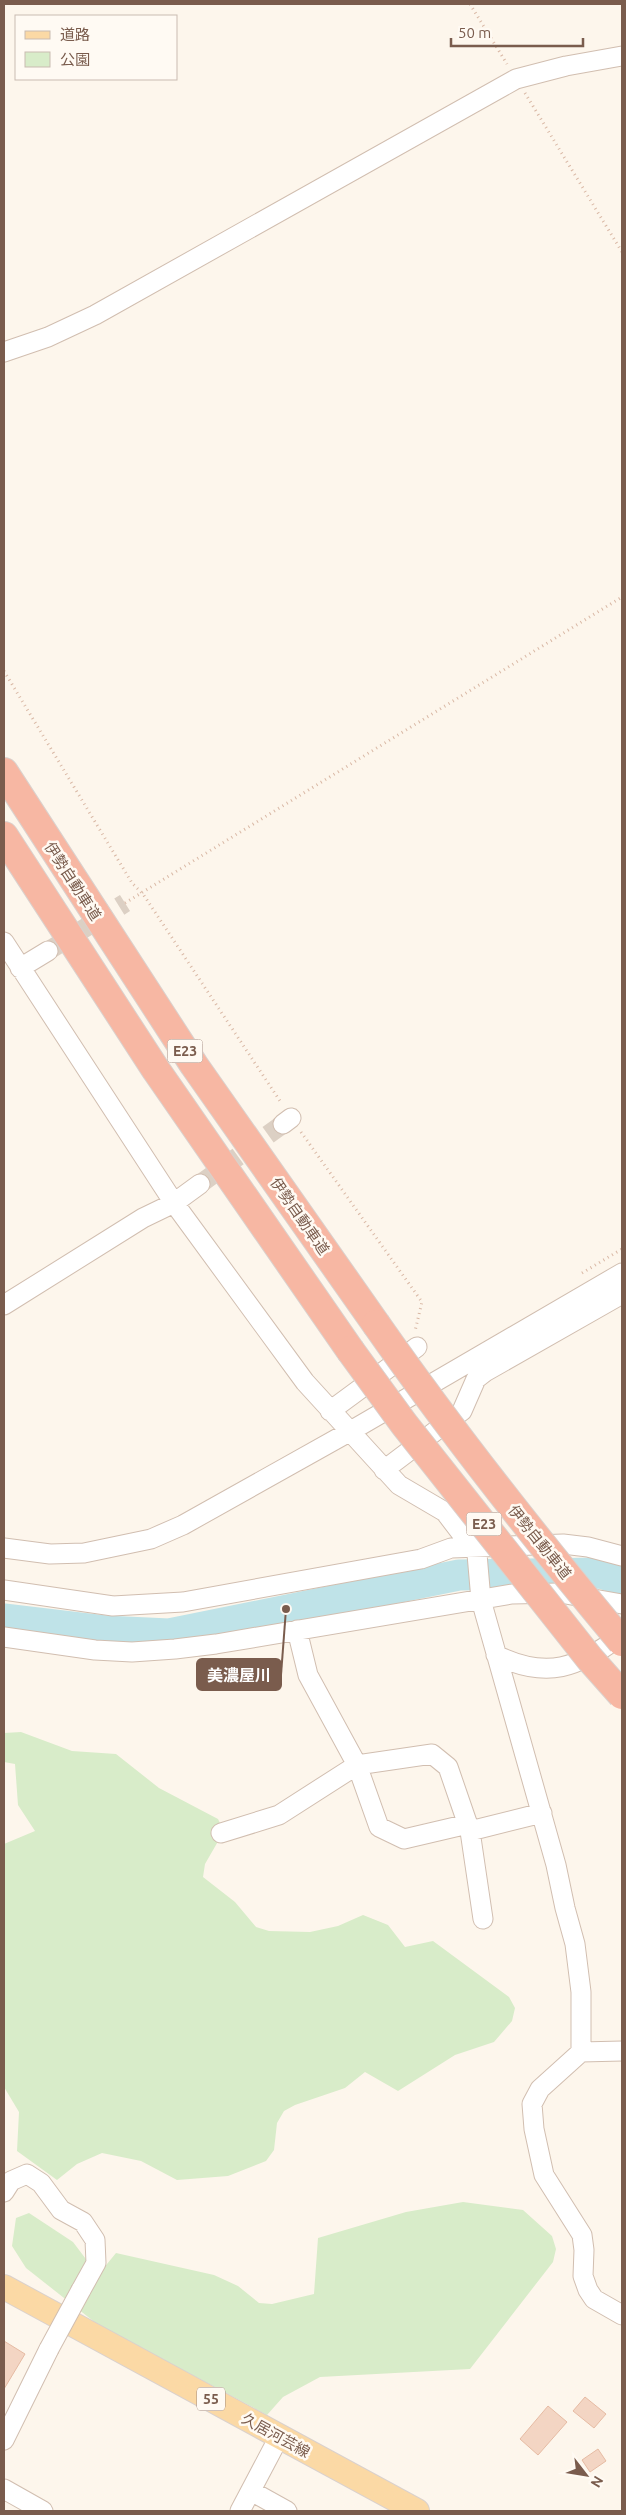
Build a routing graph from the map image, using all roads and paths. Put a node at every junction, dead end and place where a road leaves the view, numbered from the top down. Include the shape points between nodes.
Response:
1 (470, 4) edge
2 (622, 56) edge
3 (516, 79) junction
4 (622, 252) edge
5 (4, 352) edge
6 (622, 598) edge
7 (4, 671) edge
8 (4, 772) edge
9 (4, 836) edge
10 (143, 894) junction
11 (125, 903) tunnel mouth
12 (4, 942) edge
13 (48, 951) tunnel mouth
14 (20, 968) junction
15 (200, 1184) tunnel mouth
16 (174, 1203) junction
17 (622, 1249) edge
18 (622, 1273) edge
19 (581, 1274) dead end
20 (622, 1294) edge
21 (4, 1305) edge
22 (417, 1347) joint
23 (330, 1411) junction
24 (349, 1432) junction
25 (384, 1470) junction
26 (4, 1548) edge
27 (474, 1551) junction
28 (622, 1556) edge
29 (4, 1590) edge
30 (481, 1594) junction
31 (622, 1604) edge
32 (297, 1630) junction
33 (622, 1635) edge
34 (4, 1637) edge
35 (622, 1642) edge
36 (496, 1655) junction
37 (622, 1696) edge
38 (357, 1765) junction
39 (542, 1813) junction
40 (469, 1827) junction
41 (221, 1833) dead end
42 (483, 1920) dead end
43 (622, 2051) edge
44 (581, 2052) junction
45 (4, 2192) edge
46 (4, 2288) edge
47 (622, 2315) edge
48 (279, 2437) junction
49 (4, 2440) edge
50 (4, 2489) edge
51 (251, 2491) junction
52 (43, 2511) edge
53 (240, 2511) edge
54 (287, 2511) edge
55 (417, 2511) edge

1 - 3 path
2 - 3 street
3 - 4 path
3 - 5 street via 94,314 48,337
6 - 10 path
7 - 10 path via 132,883
8 - 35 highway, 伊勢自動車道 / E23, bridge via 194,1065 431,1403 525,1525
9 - 37 highway, E23, bridge via 156,1070 350,1350 404,1424
10 - 11 path
10 - 22 path via 287,1121 422,1302 414,1334
12 - 14 street
13 - 14 street
14 - 16 street
15 - 16 street
16 - 21 street via 143,1218
16 - 23 street via 305,1382
17 - 19 path
18 - 24 street
20 - 25 street via 485,1372 476,1379 462,1411
22 - 23 street
23 - 24 street
24 - 25 street
24 - 26 street via 183,1525 151,1539 84,1553 50,1554
25 - 27 street via 407,1491 445,1512
27 - 28 street via 563,1544
27 - 29 street via 451,1548 420,1559 183,1602 112,1606
27 - 30 street
30 - 31 street via 560,1593
30 - 32 street
30 - 36 street
32 - 34 street via 216,1644 132,1652
32 - 38 street via 308,1675
33 - 36 street via 594,1653 560,1668 518,1666
36 - 39 street
38 - 40 street via 379,1827 404,1839
38 - 40 street via 432,1754 448,1767
38 - 41 street via 279,1816
39 - 40 street
39 - 44 street via 576,1944 582,2000
40 - 42 street
43 - 44 street
44 - 47 street via 540,2089 532,2104 534,2129 544,2175 582,2236 583,2276 588,2290 594,2299
45 - 49 street, bridge via 11,2180 27,2174 41,2183 61,2210 90,2229 95,2240 96,2263
46 - 48 main road, 久居河芸線 / 55
48 - 51 street
48 - 55 main road, 久居河芸線 / 55
50 - 52 street
51 - 53 street
51 - 54 street

